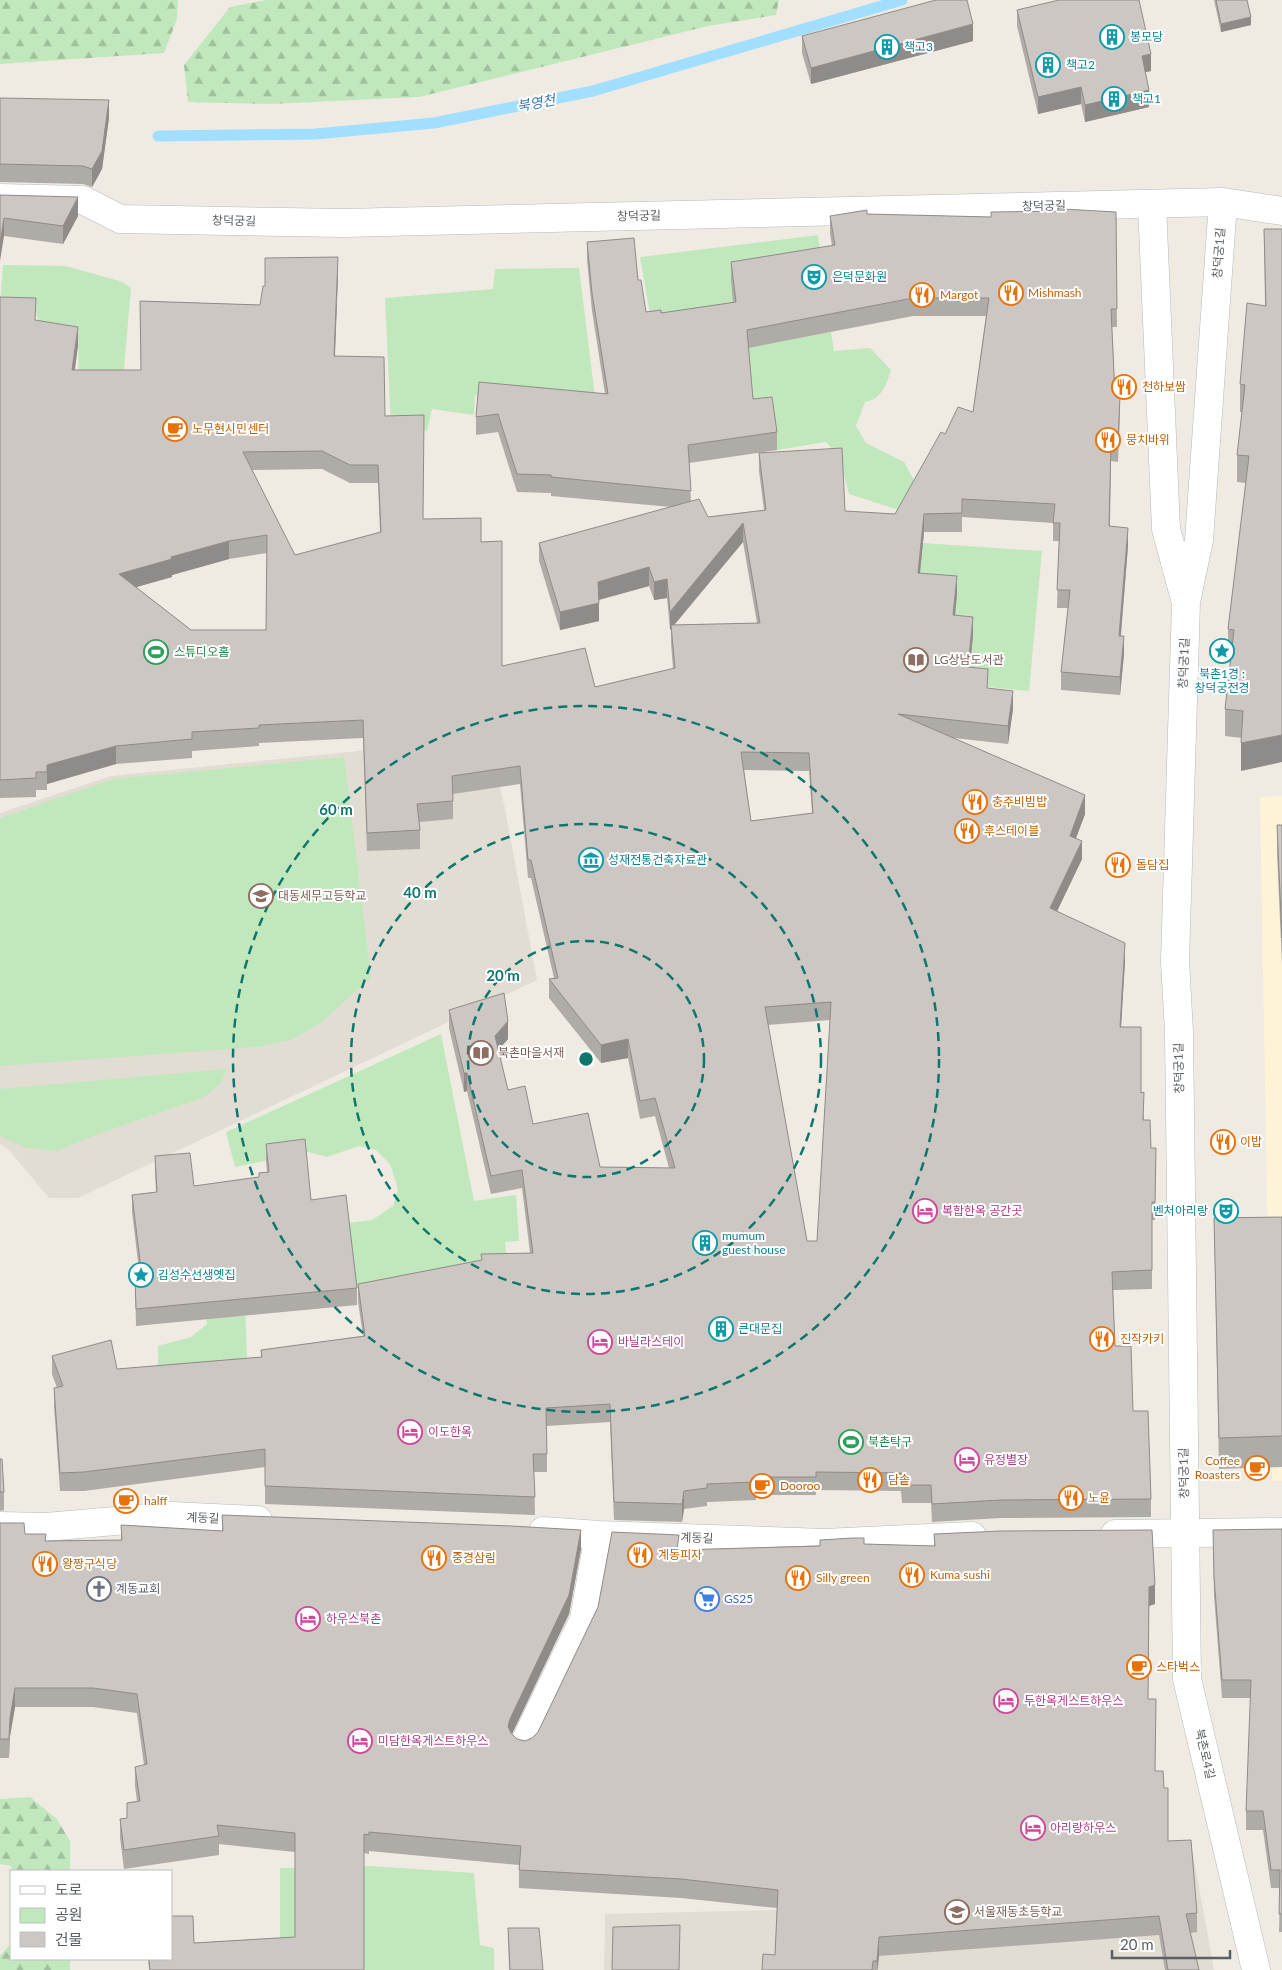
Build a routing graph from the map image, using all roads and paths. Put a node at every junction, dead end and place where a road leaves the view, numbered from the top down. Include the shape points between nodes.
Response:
1 (0, 198) edge
2 (1223, 202) junction
3 (1152, 204) junction
4 (1282, 210) edge
5 (1186, 602) junction
6 (280, 1521) edge
7 (0, 1526) edge
8 (522, 1530) edge
9 (1282, 1532) edge
10 (1001, 1534) edge
11 (1088, 1534) edge
12 (1185, 1534) junction
13 (599, 1535) junction
14 (524, 1744) edge
15 (1256, 1970) edge

1 - 3 street, 창덕궁길 via 83,200 120,219 343,223
2 - 3 street, 창덕궁길
2 - 4 street, 창덕궁길
2 - 5 street, 창덕궁1길 via 1199,540
3 - 5 street, 창덕궁1길 via 1166,529
5 - 12 street, 창덕궁1길 via 1176,961
6 - 7 street, 계동길 via 172,1516 46,1527
8 - 13 street, 계동길
9 - 12 street
10 - 13 street, 계동길 via 824,1543
11 - 12 street
12 - 15 street, 북촌로4길 via 1187,1679
13 - 14 street via 584,1619

